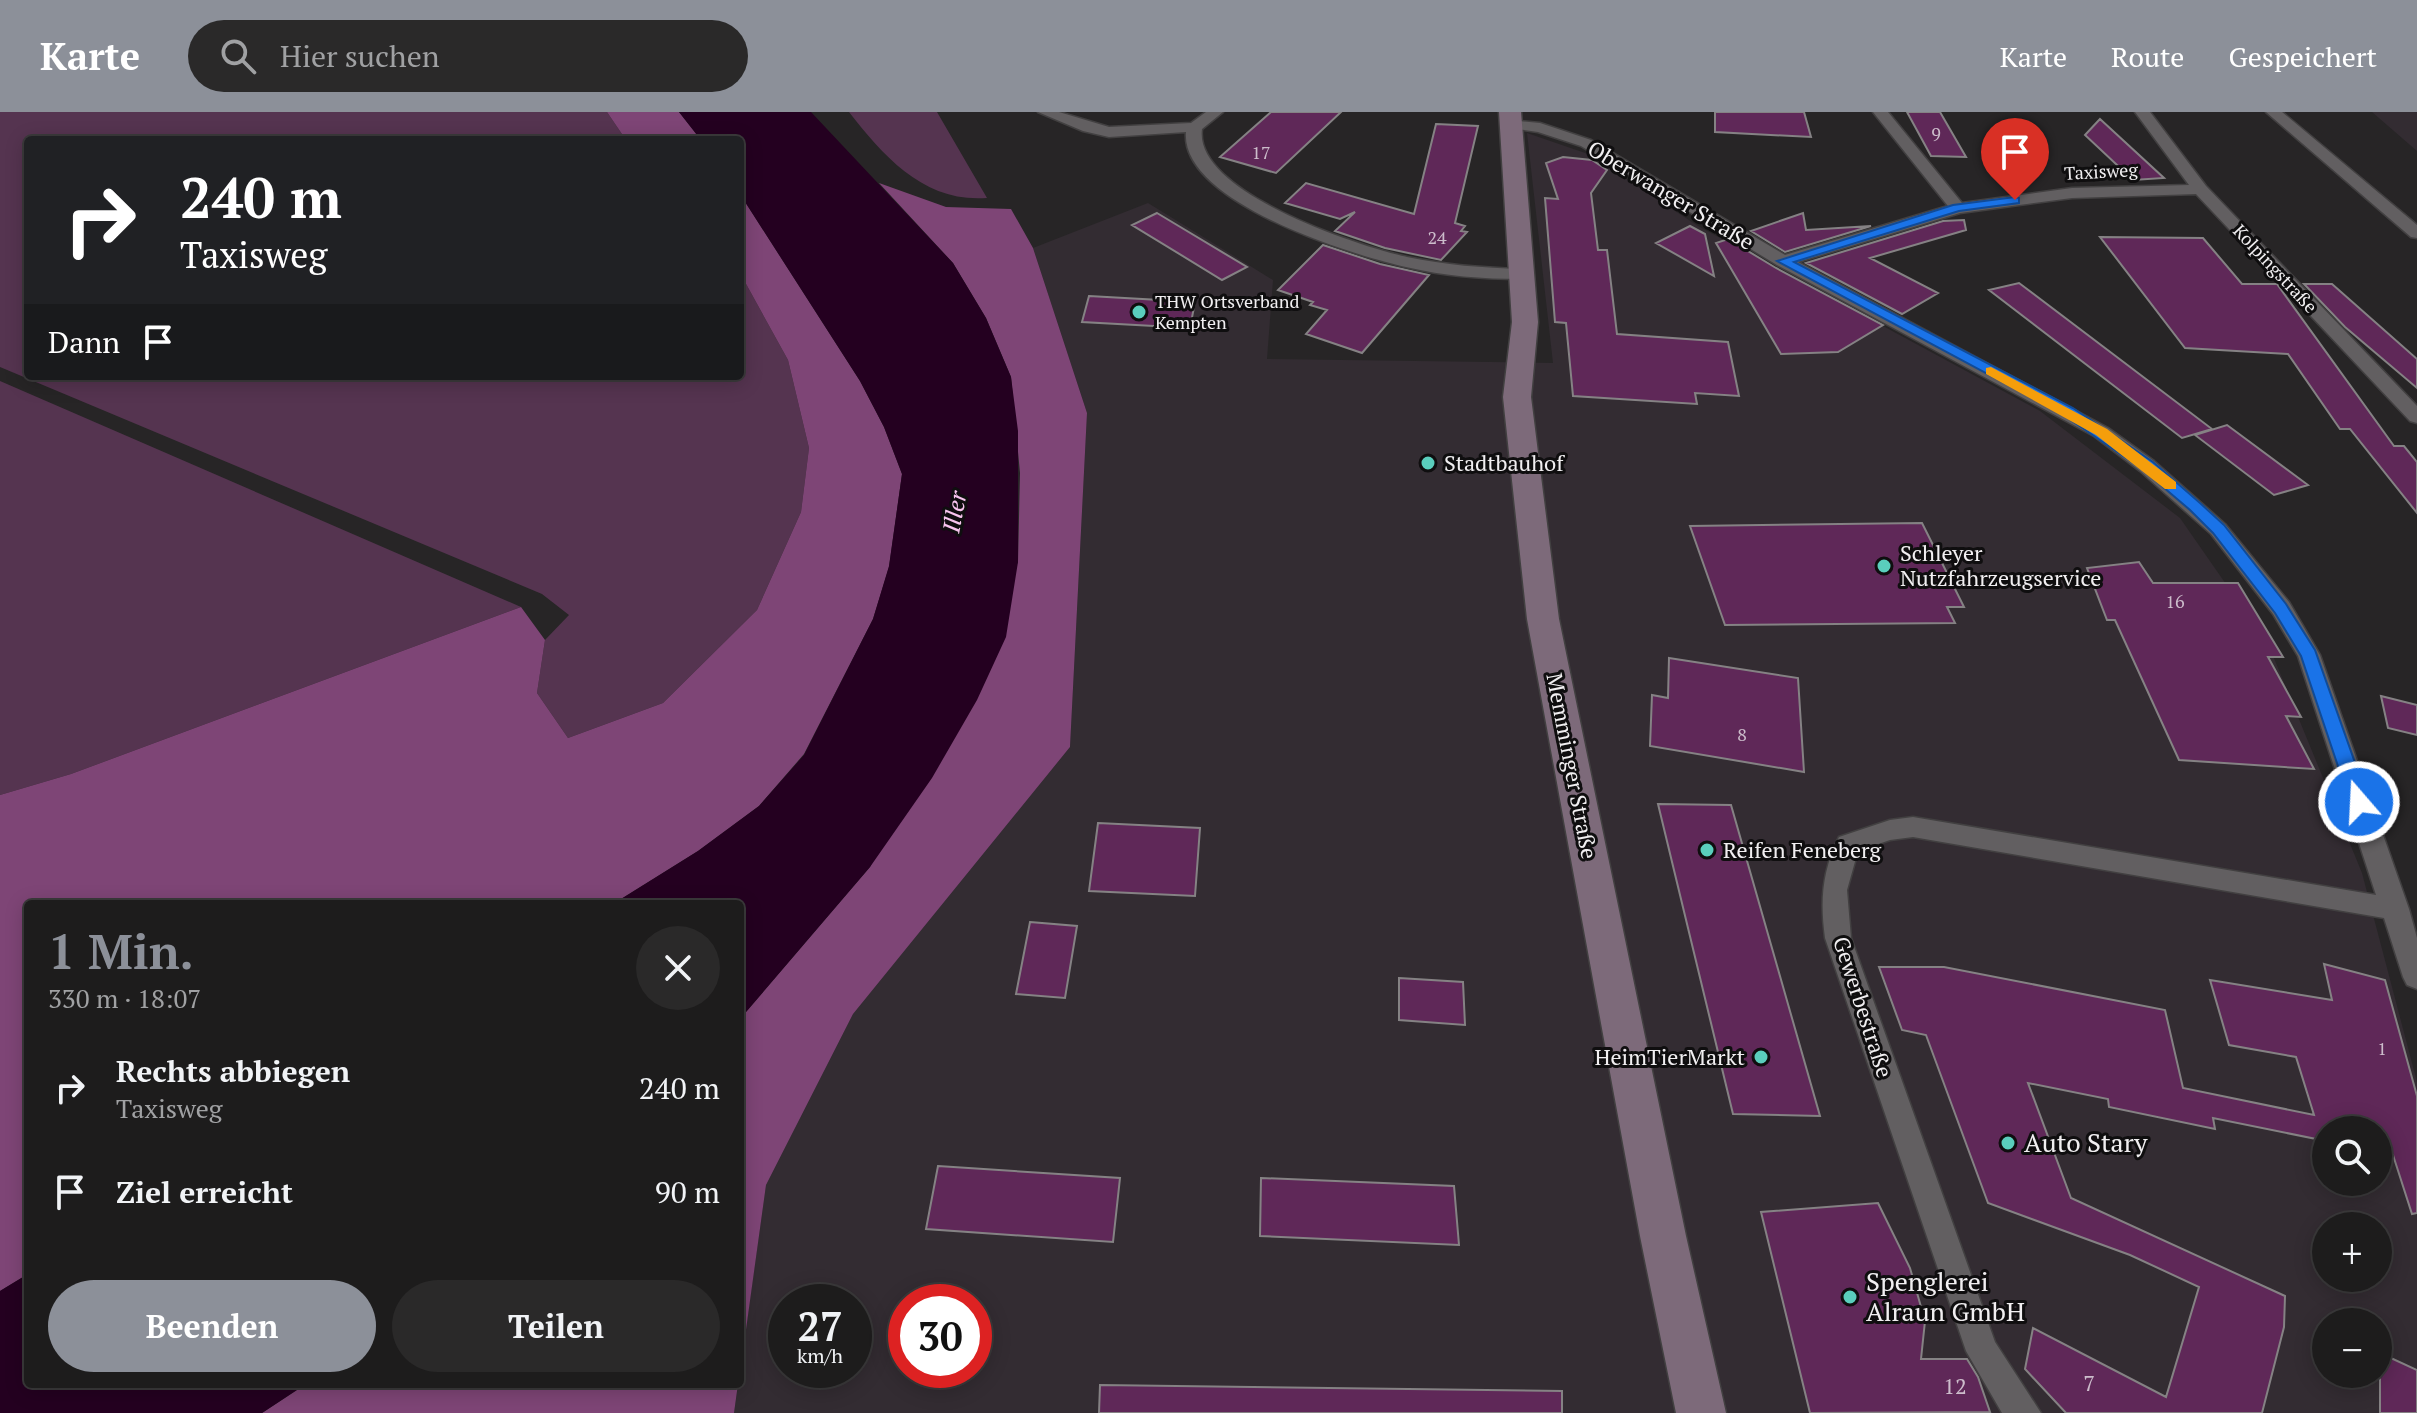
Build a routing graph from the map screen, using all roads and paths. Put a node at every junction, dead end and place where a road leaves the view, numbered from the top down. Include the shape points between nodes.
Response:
1 (1045, 112) edge
2 (1216, 112) edge
3 (1880, 112) edge
4 (2142, 112) edge
5 (2273, 112) edge
6 (1510, 118) edge
7 (1195, 127) junction
8 (2200, 189) junction
9 (1958, 208) junction
10 (2417, 233) edge
11 (1783, 261) junction
12 (1522, 274) junction
13 (2417, 417) edge
14 (2396, 909) junction
15 (2417, 977) edge
16 (1701, 1413) edge
17 (2024, 1413) edge

1 - 7 street via 1109,132
2 - 7 street
3 - 9 street
4 - 8 street, Kolpingstraße
5 - 10 street
6 - 11 street, Oberwanger Straße via 1586,143
6 - 12 main road, Memminger Straße
7 - 12 street via 1192,141 1200,160 1219,179 1252,202 1314,232 1406,262
8 - 9 street, Taxisweg via 2072,193
8 - 13 street, Kolpingstraße
9 - 11 street, Taxisweg
11 - 14 street, Oberwanger Straße via 2101,432 2218,529 2281,608 2309,655
12 - 16 main road, Memminger Straße via 1525,322 1517,397 1543,619
14 - 15 street, Oberwanger Straße
14 - 17 street, Gewerbestraße via 1913,827 1848,844 1832,897 1838,938 1982,1351

